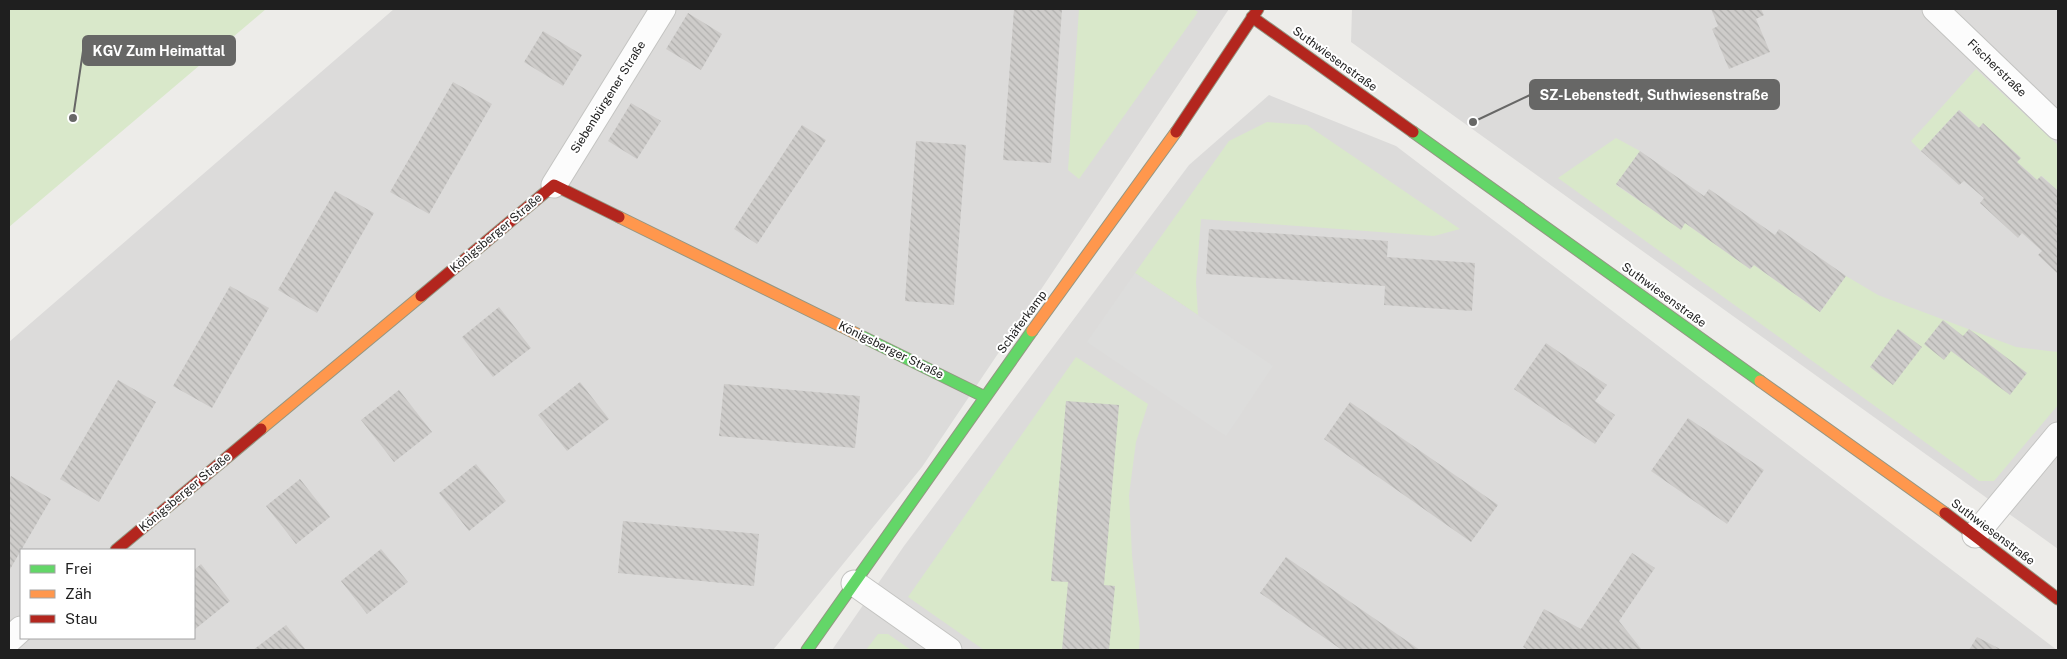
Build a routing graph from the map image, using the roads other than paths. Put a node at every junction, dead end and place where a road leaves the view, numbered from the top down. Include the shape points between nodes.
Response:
1 (663, 9) edge
2 (1935, 9) edge
3 (1255, 13) edge
4 (2058, 127) edge
5 (554, 185) junction
6 (985, 397) junction
7 (2058, 435) edge
8 (1975, 535) junction
9 (117, 549) edge
10 (854, 583) junction
11 (2058, 598) edge
12 (20, 630) edge
13 (9, 640) edge
14 (807, 650) edge
15 (949, 650) edge

1 - 5 street, Siebenbürgener Straße
2 - 4 street, Fischerstraße
3 - 6 street, Schäferkamp via 1173,136
3 - 8 street, Suthwiesenstraße
5 - 6 street, Königsberger Straße
5 - 9 street, Königsberger Straße
6 - 10 street, Schäferkamp
7 - 8 street
8 - 11 street, Suthwiesenstraße
10 - 14 street, Schäferkamp
10 - 15 street
12 - 13 street

